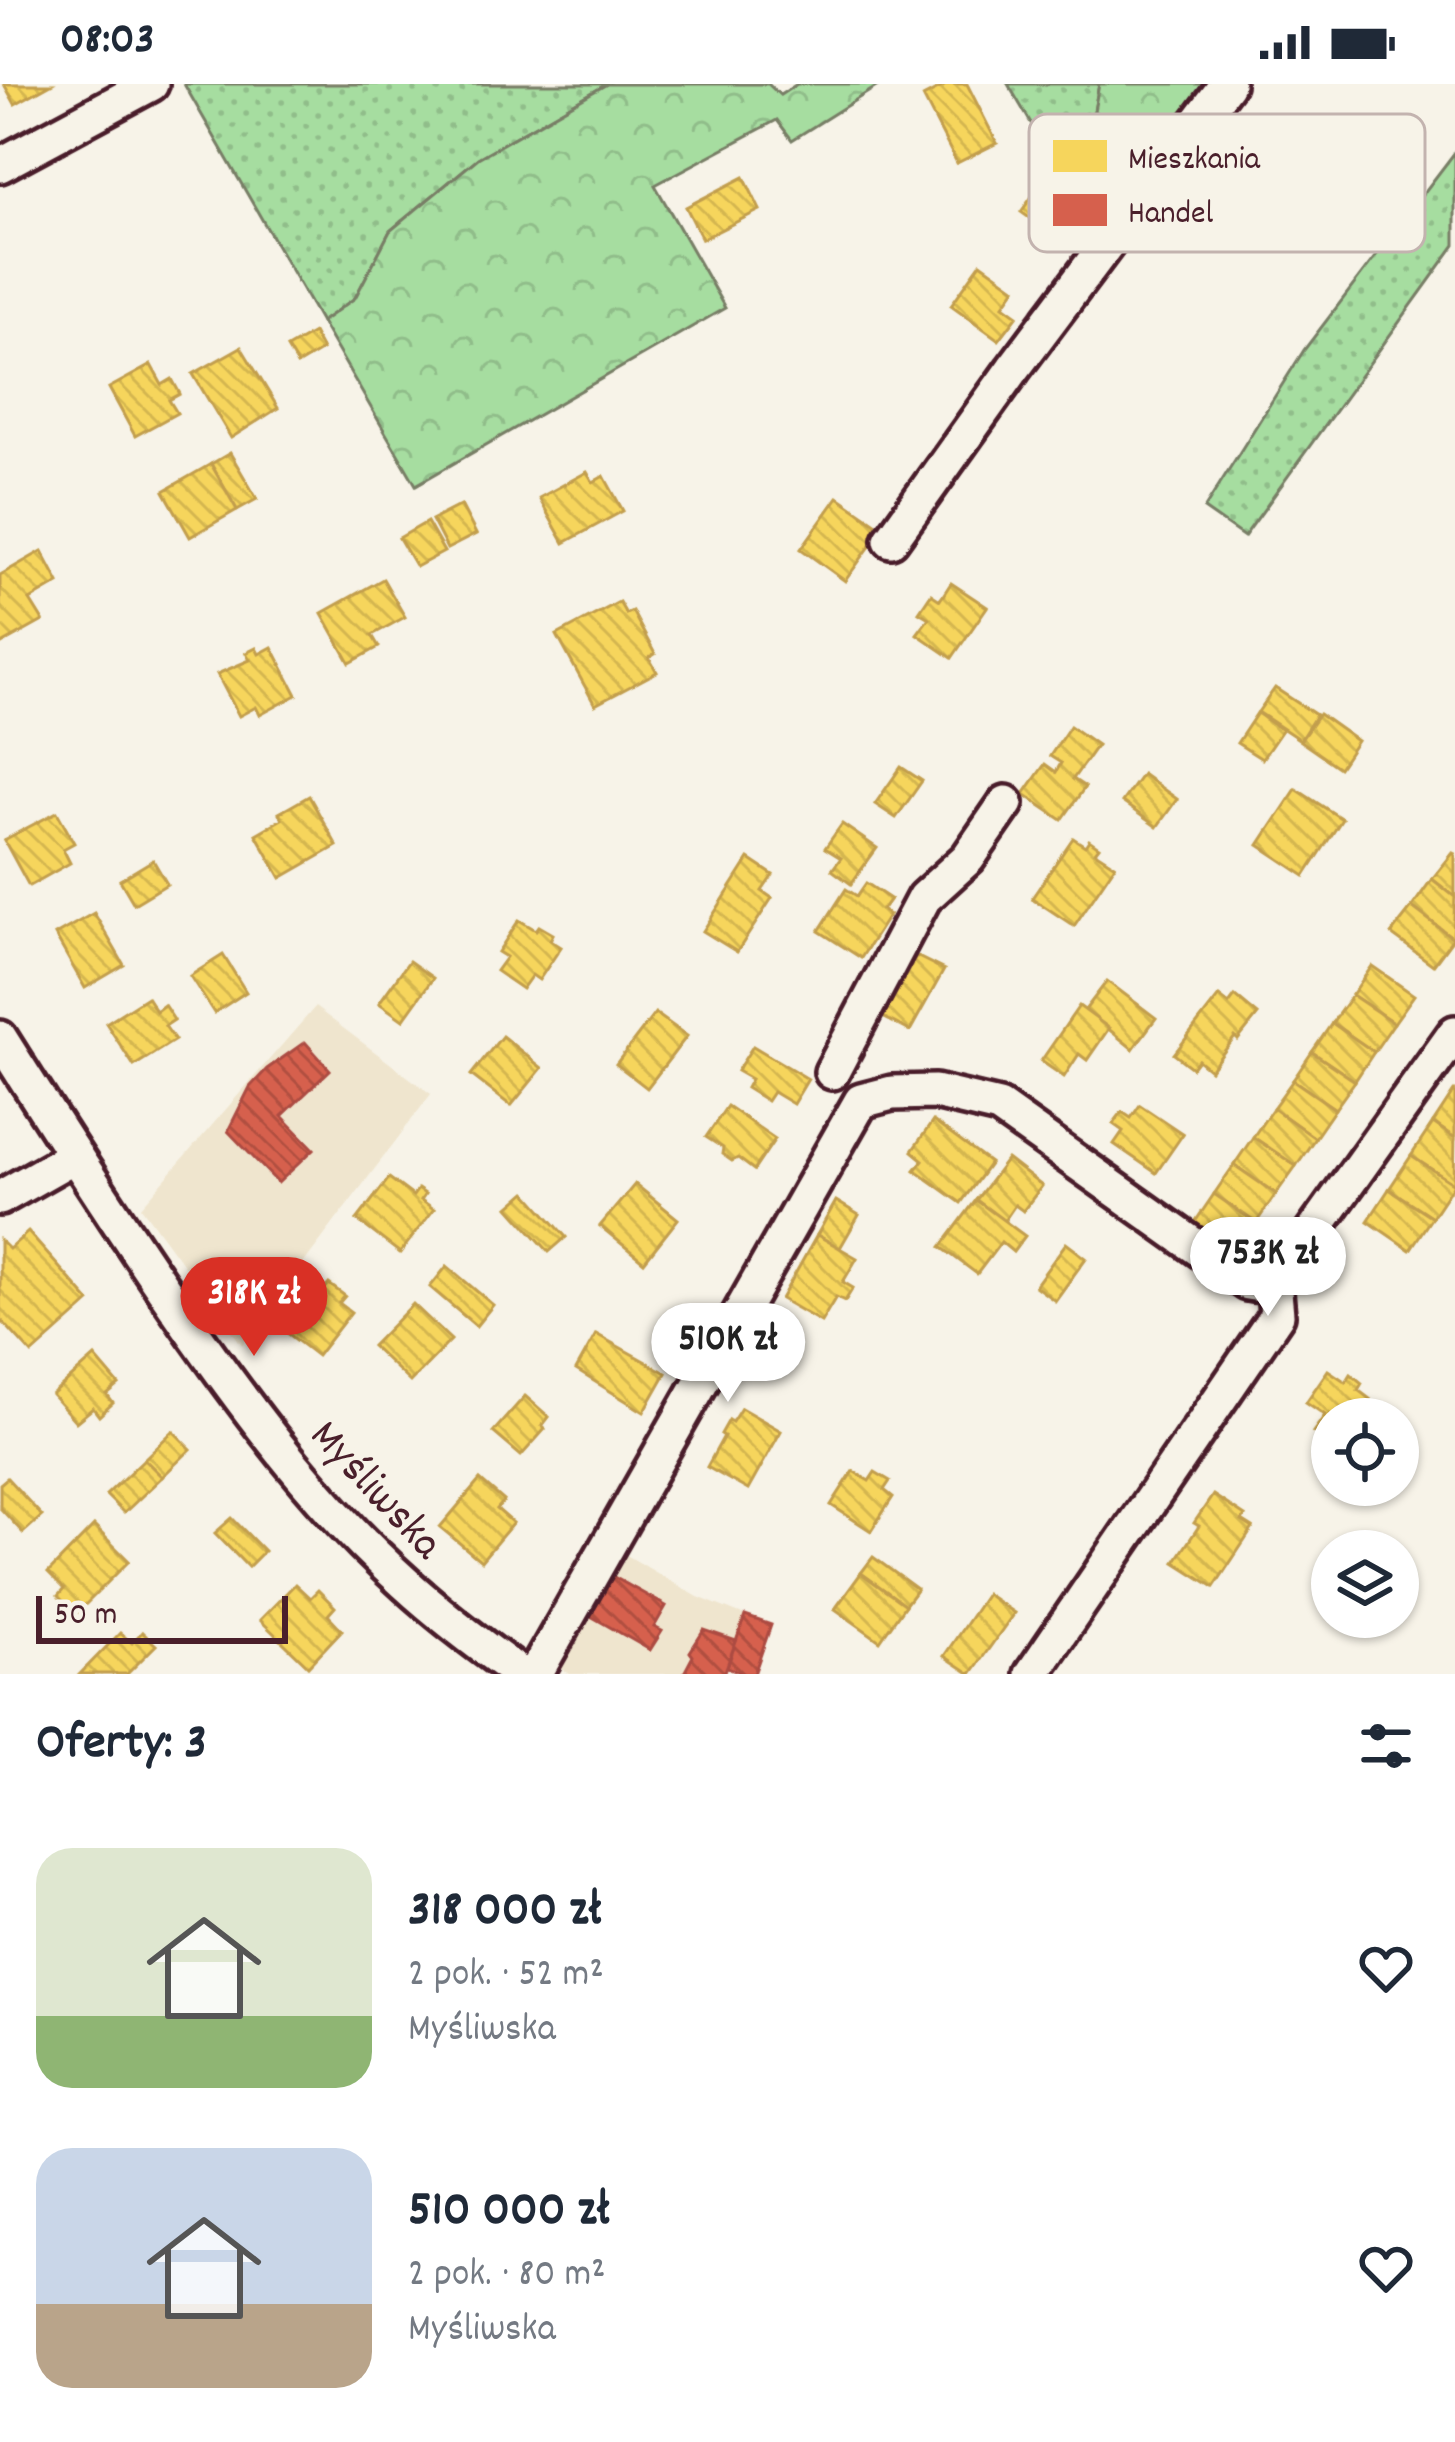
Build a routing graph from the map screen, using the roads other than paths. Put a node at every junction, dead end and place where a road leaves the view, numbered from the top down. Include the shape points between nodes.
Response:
1 (152, 84) edge
2 (1227, 84) edge
3 (1204, 114) edge
4 (0, 165) edge
5 (1100, 252) edge
6 (891, 540) dead end
7 (1006, 802) dead end
8 (1455, 1033) edge
9 (0, 1038) edge
10 (832, 1072) dead end
11 (74, 1156) junction
12 (0, 1198) edge
13 (1274, 1282) junction
14 (520, 1674) edge
15 (535, 1674) edge
16 (1032, 1674) edge

1 - 4 street
2 - 3 street
5 - 6 street
7 - 10 street via 968,858 924,898
8 - 13 street
9 - 11 street, Myśliwska
11 - 12 street
11 - 14 street, Myśliwska via 303,1479 406,1584
13 - 15 street via 1247,1282 999,1107 935,1093 861,1101
13 - 16 street via 1277,1315

